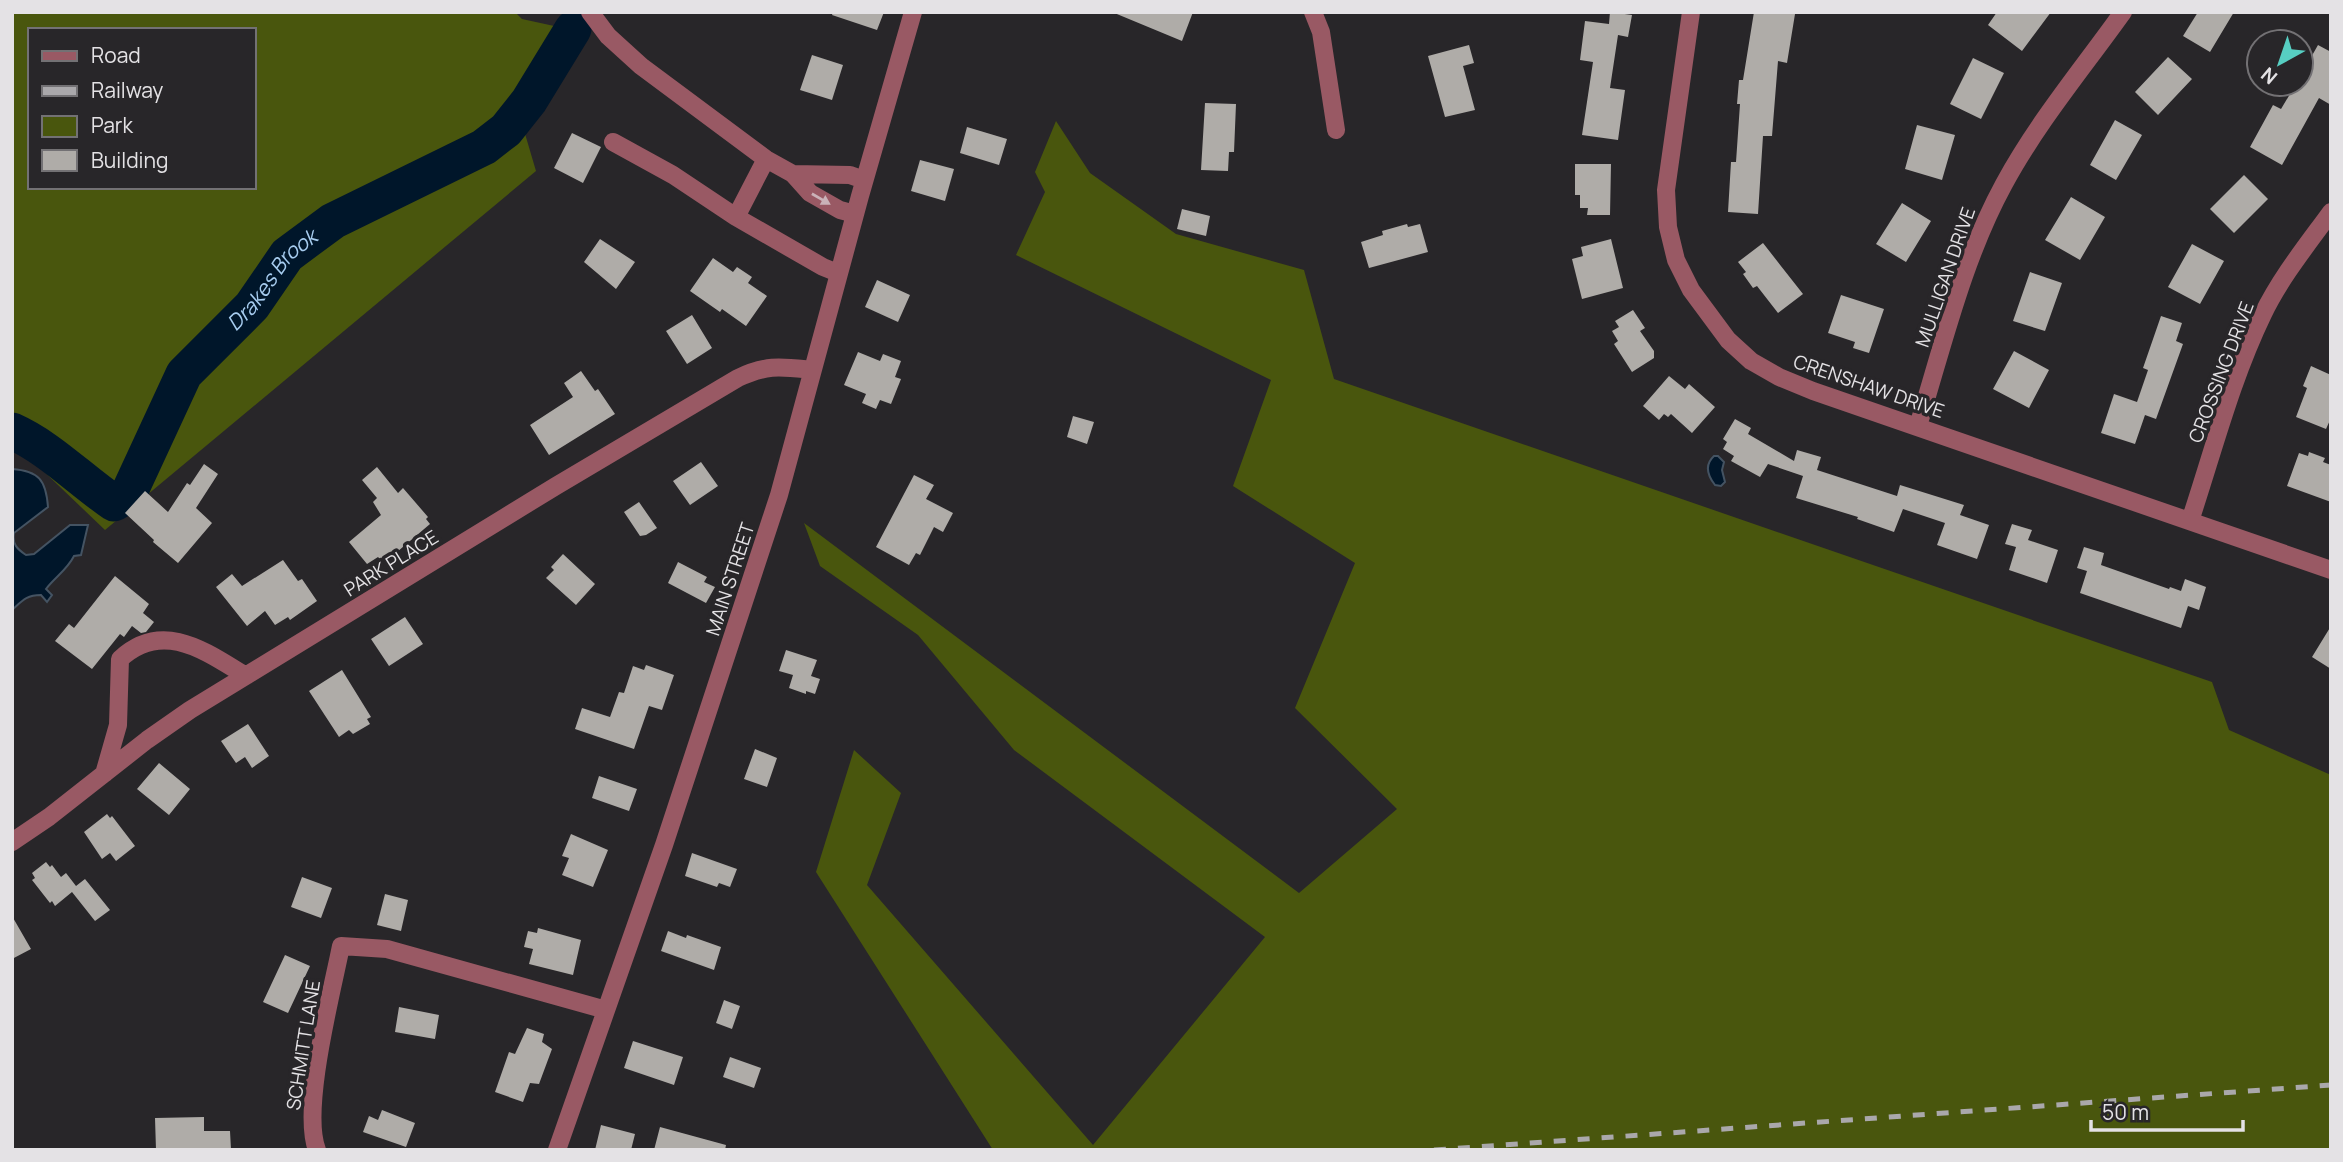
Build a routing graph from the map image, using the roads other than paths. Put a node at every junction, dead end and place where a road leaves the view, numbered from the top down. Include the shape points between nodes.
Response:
1 (590, 12) edge
2 (913, 12) edge
3 (1313, 12) edge
4 (1691, 12) edge
5 (2123, 12) edge
6 (1336, 130) dead end
7 (613, 142) dead end
8 (766, 159) junction
9 (793, 174) junction
10 (864, 180) junction
11 (2331, 212) edge
12 (855, 214) junction
13 (736, 217) junction
14 (838, 273) junction
15 (813, 370) junction
16 (1918, 426) junction
17 (2190, 521) junction
18 (2331, 570) edge
19 (246, 676) junction
20 (118, 725) junction
21 (146, 740) junction
22 (104, 774) junction
23 (12, 842) edge
24 (606, 1010) junction
25 (317, 1150) edge
26 (557, 1150) edge

1 - 8 street via 641,66
2 - 10 street, MAIN STREET
3 - 6 street via 1321,32
4 - 16 street, CRENSHAW DRIVE via 1666,190 1676,260 1691,290 1728,340 1751,361 1814,391
5 - 16 street, MULLIGAN DRIVE via 2004,184 1965,273
7 - 13 street
8 - 9 street
8 - 13 street
9 - 10 street via 850,175
9 -> 12 street via 810,193
10 - 12 street, MAIN STREET
11 - 17 street, CROSSING DRIVE via 2263,314
12 - 14 street, MAIN STREET
13 - 14 street
14 - 15 street, MAIN STREET
15 - 19 street, PARK PLACE via 772,366 738,378
15 - 24 street, MAIN STREET via 779,495
16 - 17 street, CRENSHAW DRIVE
17 - 18 street, CRENSHAW DRIVE
19 - 20 street via 196,647 173,640 130,650 120,659
19 - 21 street, PARK PLACE
20 - 21 street
20 - 22 street
21 - 22 street, PARK PLACE
22 - 23 street, PARK PLACE
24 - 25 street, SCHMITT LANE via 387,949 341,946 316,1084 313,1130
24 - 26 street, MAIN STREET

